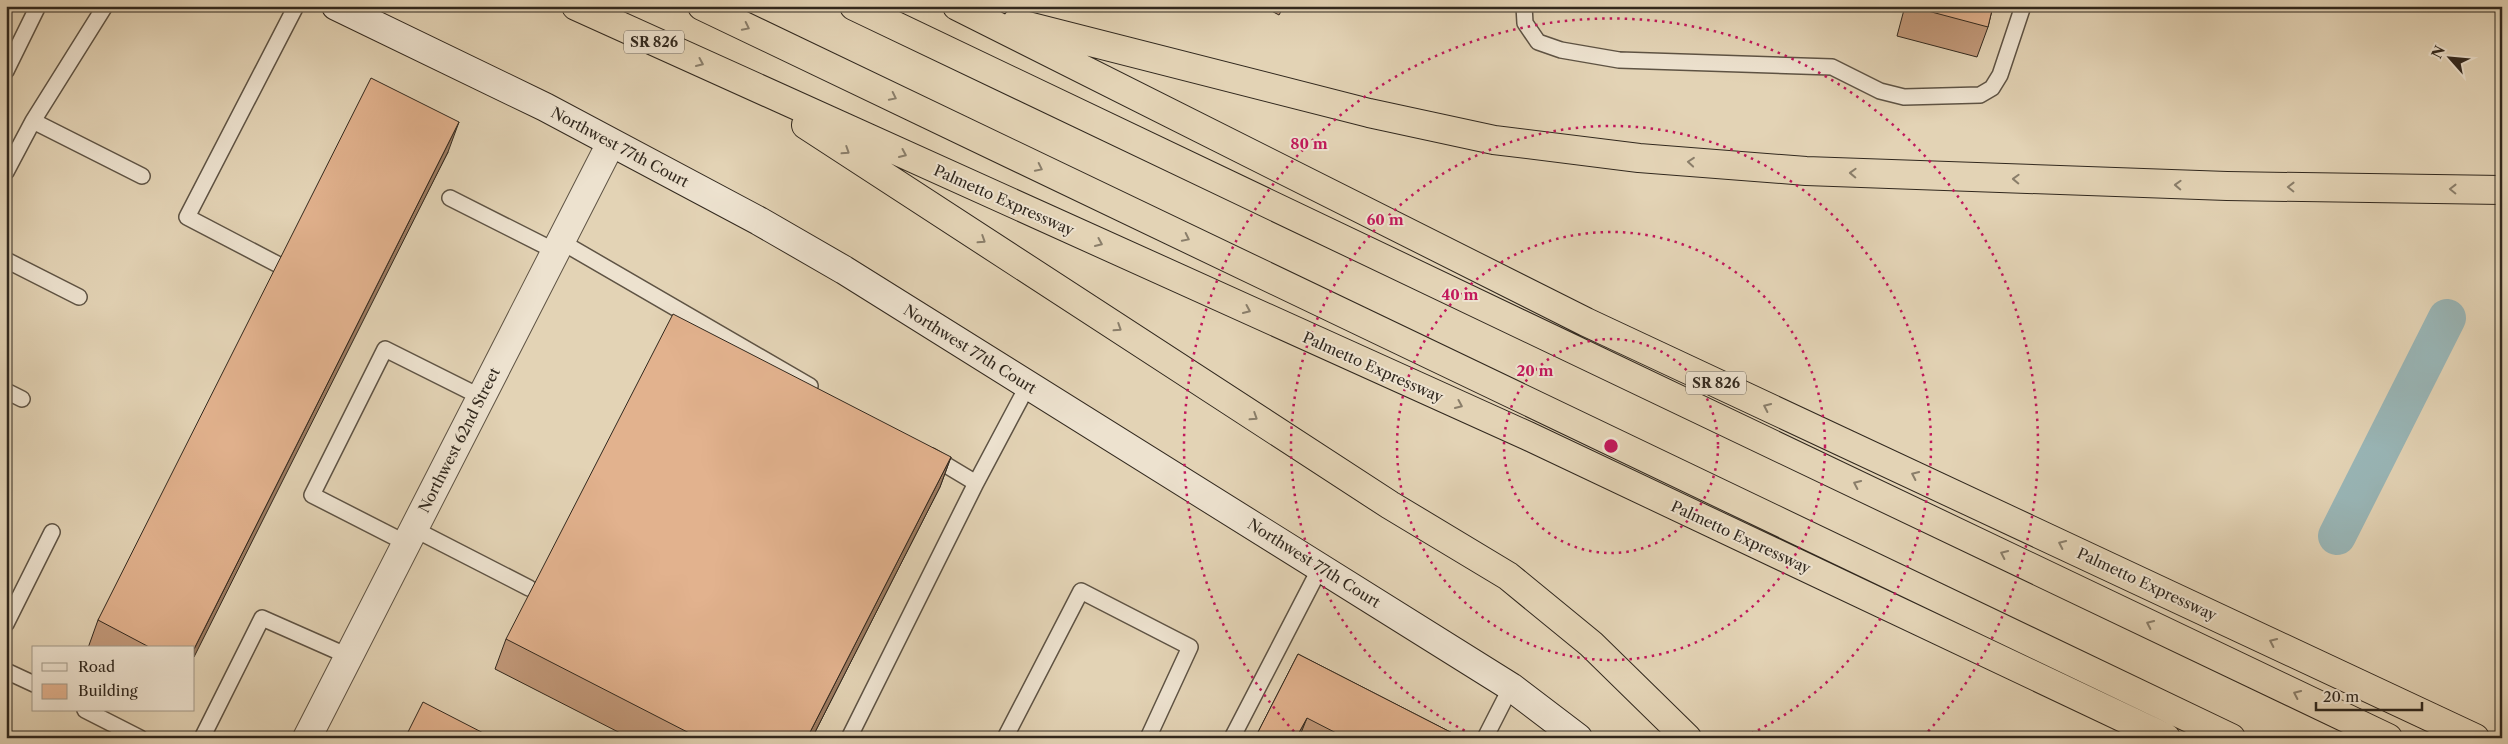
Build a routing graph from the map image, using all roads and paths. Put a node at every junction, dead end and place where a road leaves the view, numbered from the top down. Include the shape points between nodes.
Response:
1 (38, 6) edge
2 (105, 6) edge
3 (296, 6) edge
4 (336, 6) edge
5 (576, 6) edge
6 (702, 6) edge
7 (854, 6) edge
8 (1524, 6) edge
9 (2023, 6) edge
10 (961, 8) edge
11 (6, 70) edge
12 (731, 77) junction
13 (32, 121) junction
14 (611, 143) junction
15 (6, 172) edge
16 (142, 176) dead end
17 (2502, 190) edge
18 (450, 198) dead end
19 (558, 246) junction
20 (6, 260) edge
21 (277, 264) edge
22 (79, 297) dead end
23 (1028, 385) junction
24 (6, 391) edge
25 (823, 394) edge
26 (481, 397) junction
27 (22, 399) dead end
28 (917, 448) edge
29 (976, 483) junction
30 (52, 532) dead end
31 (410, 536) junction
32 (1320, 568) junction
33 (529, 588) dead end
34 (6, 624) edge
35 (348, 656) junction
36 (6, 671) edge
37 (32, 683) edge
38 (1511, 686) junction
39 (89, 712) edge
40 (140, 738) edge
41 (202, 738) edge
42 (307, 738) edge
43 (849, 738) edge
44 (1005, 738) edge
45 (1148, 738) edge
46 (1232, 738) edge
47 (1486, 738) edge
48 (1578, 738) edge
49 (1687, 738) edge
50 (2166, 738) edge
51 (2231, 738) edge
52 (2388, 738) edge
53 (2475, 738) edge

1 - 11 lane
2 - 13 lane
3 - 21 lane via 188,217
4 - 14 street, Northwest 77th Court via 498,83
5 -> 12 highway, Palmetto Expressway / SR 826
6 -> 51 highway
52 -> 7 highway
8 - 9 lane via 1525,24 1538,42 1561,50 1619,60 1832,67 1880,91 1904,97 1980,95 1992,88 2000,75
17 -> 10 highway via 2227,186 1816,172 1639,158 1475,136 1360,110
53 -> 10 highway, Palmetto Expressway / SR 826 via 1586,322
12 -> 49 highway via 1382,500 1508,576 1591,644
12 -> 50 highway, Palmetto Expressway / SR 826 via 1528,436
13 - 15 lane
13 - 16 lane
14 - 19 street, Northwest 62nd Street
14 - 23 street, Northwest 77th Court via 844,270
18 - 19 lane
19 - 25 lane
19 - 26 street, Northwest 62nd Street
20 - 22 lane
23 - 29 lane
23 - 32 street, Northwest 77th Court
24 - 27 lane
26 - 31 street, Northwest 62nd Street
26 - 31 lane via 385,349 312,496
28 - 29 lane
29 - 43 lane
30 - 34 lane
31 - 33 lane
31 - 35 street, Northwest 62nd Street
32 - 38 street, Northwest 77th Court
32 - 46 lane
35 - 41 lane via 262,618
35 - 42 street, Northwest 62nd Street
36 - 37 lane
38 - 47 lane
38 - 48 street, Northwest 77th Court
39 - 40 lane
44 - 45 lane via 1081,591 1190,647

